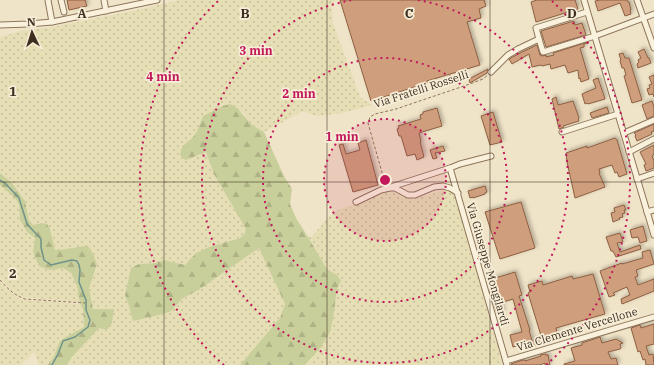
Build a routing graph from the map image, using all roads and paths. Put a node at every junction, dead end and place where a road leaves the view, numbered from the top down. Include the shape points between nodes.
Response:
1 (48, 0) edge
2 (61, 0) edge
3 (104, 0) edge
4 (157, 0) edge
5 (584, 0) edge
6 (637, 0) edge
7 (106, 11) junction
8 (64, 12) dead end
9 (587, 12) junction
10 (654, 14) edge
11 (644, 18) junction
12 (52, 22) junction
13 (0, 25) edge
14 (595, 36) junction
15 (539, 39) junction
16 (654, 48) edge
17 (491, 72) joint
18 (618, 114) junction
19 (654, 120) edge
20 (562, 132) dead end
21 (624, 133) junction
22 (654, 139) edge
23 (629, 152) junction
24 (491, 156) dead end
25 (450, 168) junction
26 (654, 173) edge
27 (637, 179) junction
28 (388, 188) junction
29 (458, 194) junction
30 (356, 202) dead end
31 (654, 210) edge
32 (647, 212) junction
33 (654, 235) edge
34 (0, 280) edge
35 (85, 303) dead end
36 (654, 317) edge
37 (507, 363) edge

1 - 12 street
2 - 8 street
3 - 7 street
4 - 7 street
5 - 9 street
6 - 11 street
7 - 12 street
9 - 14 street
9 - 15 street via 536,28
10 - 11 street
11 - 14 street
11 - 16 street
12 - 13 street
14 - 15 street via 543,52
14 - 18 street
15 - 17 street via 508,55
17 - 28 path, Via Fratelli Rosselli via 467,85 370,117 368,122
18 - 20 street
18 - 21 street
19 - 21 street
21 - 23 street
22 - 23 street
23 - 27 street
24 - 25 street
25 - 28 street
25 - 29 street, Via Giuseppe Mongilardi
26 - 27 street
27 - 32 street
28 - 29 street via 415,195 443,186
28 - 30 street
29 - 37 street, Via Giuseppe Mongilardi
31 - 32 street
32 - 33 street
34 - 35 path via 10,292 25,299
36 - 37 street, Via Clemente Vercellone

